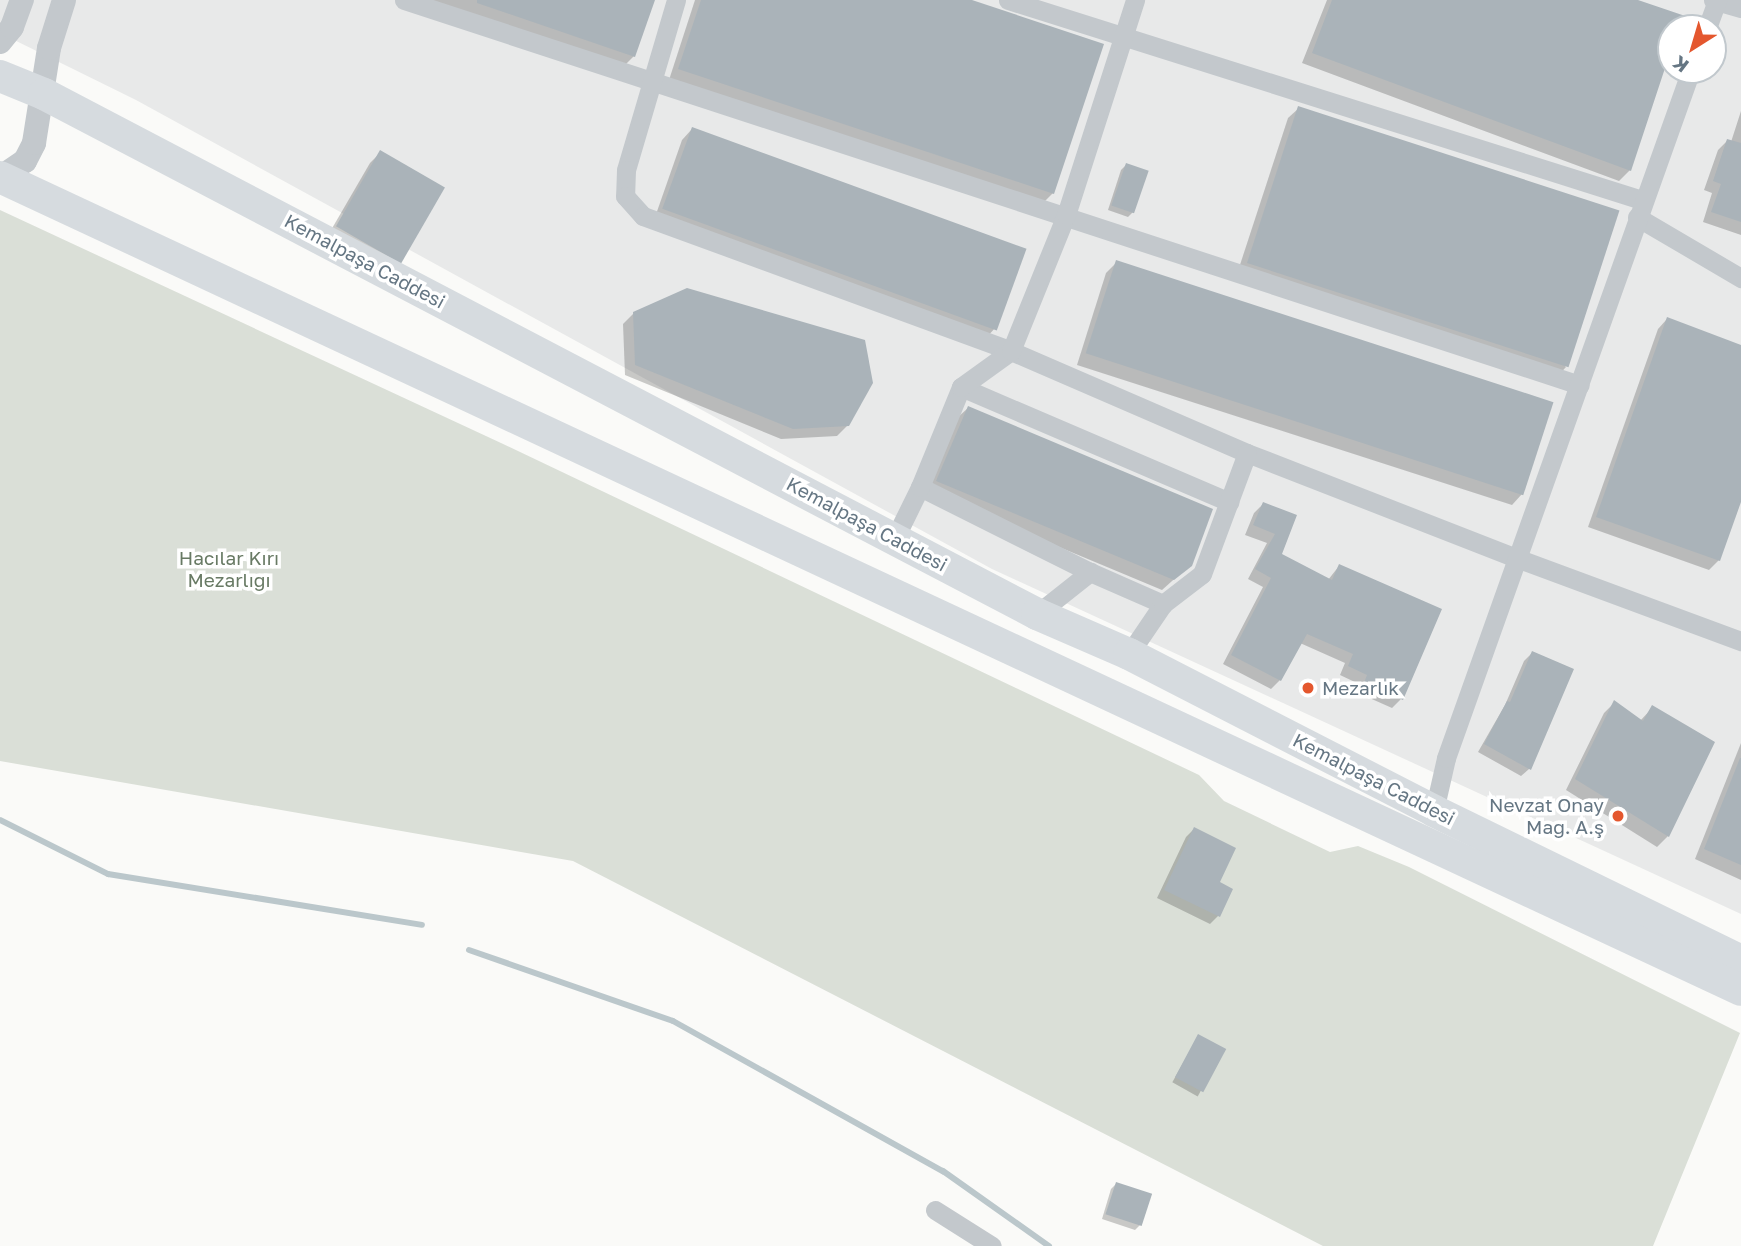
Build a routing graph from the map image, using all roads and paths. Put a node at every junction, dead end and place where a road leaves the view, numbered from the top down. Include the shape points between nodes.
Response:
1 (22, 0) edge
2 (64, 0) edge
3 (404, 0) edge
4 (676, 0) edge
5 (1008, 0) edge
6 (1135, 0) edge
7 (1716, 0) edge
8 (1741, 8) edge
9 (1121, 38) junction
10 (0, 42) edge
11 (0, 76) edge
12 (650, 80) junction
13 (1686, 84) edge
14 (44, 94) junction
15 (0, 177) edge
16 (1640, 209) junction
17 (1066, 215) junction
18 (1741, 278) edge
19 (1011, 351) junction
20 (1580, 385) junction
21 (961, 387) junction
22 (1247, 453) junction
23 (920, 487) junction
24 (1229, 502) junction
25 (895, 538) junction
26 (1519, 559) junction
27 (1090, 572) junction
28 (1163, 604) junction
29 (1037, 614) junction
30 (1741, 641) edge
31 (1129, 654) junction
32 (1434, 811) junction
33 (1741, 961) edge
34 (1741, 990) edge
35 (935, 1210) dead end
36 (992, 1246) edge

1 - 10 street via 12,27
2 - 14 street via 49,48
3 - 12 street
4 - 12 street
5 - 9 street
6 - 9 street
7 - 8 street
9 - 16 street
9 - 17 street
11 - 14 main road, Kemalpaşa Caddesi
12 - 17 street
12 - 19 street via 626,170 625,196 643,216
13 - 16 street
14 - 15 street via 34,143 25,161
14 - 25 main road, Kemalpaşa Caddesi
15 - 34 main road, Kemalpaşa Caddesi
16 - 18 street
16 - 20 street
17 - 19 street
17 - 20 street
19 - 21 street
19 - 22 street
20 - 26 street
21 - 23 street
21 - 24 street
22 - 24 street
22 - 26 street
23 - 25 street
23 - 27 street
24 - 28 street via 1202,574
25 - 29 main road, Kemalpaşa Caddesi
26 - 30 street
26 - 32 street via 1446,758
27 - 28 street
27 - 29 street
28 - 31 street
29 - 31 main road, Kemalpaşa Caddesi
31 - 32 main road, Kemalpaşa Caddesi
32 - 33 main road, Kemalpaşa Caddesi
35 - 36 street

